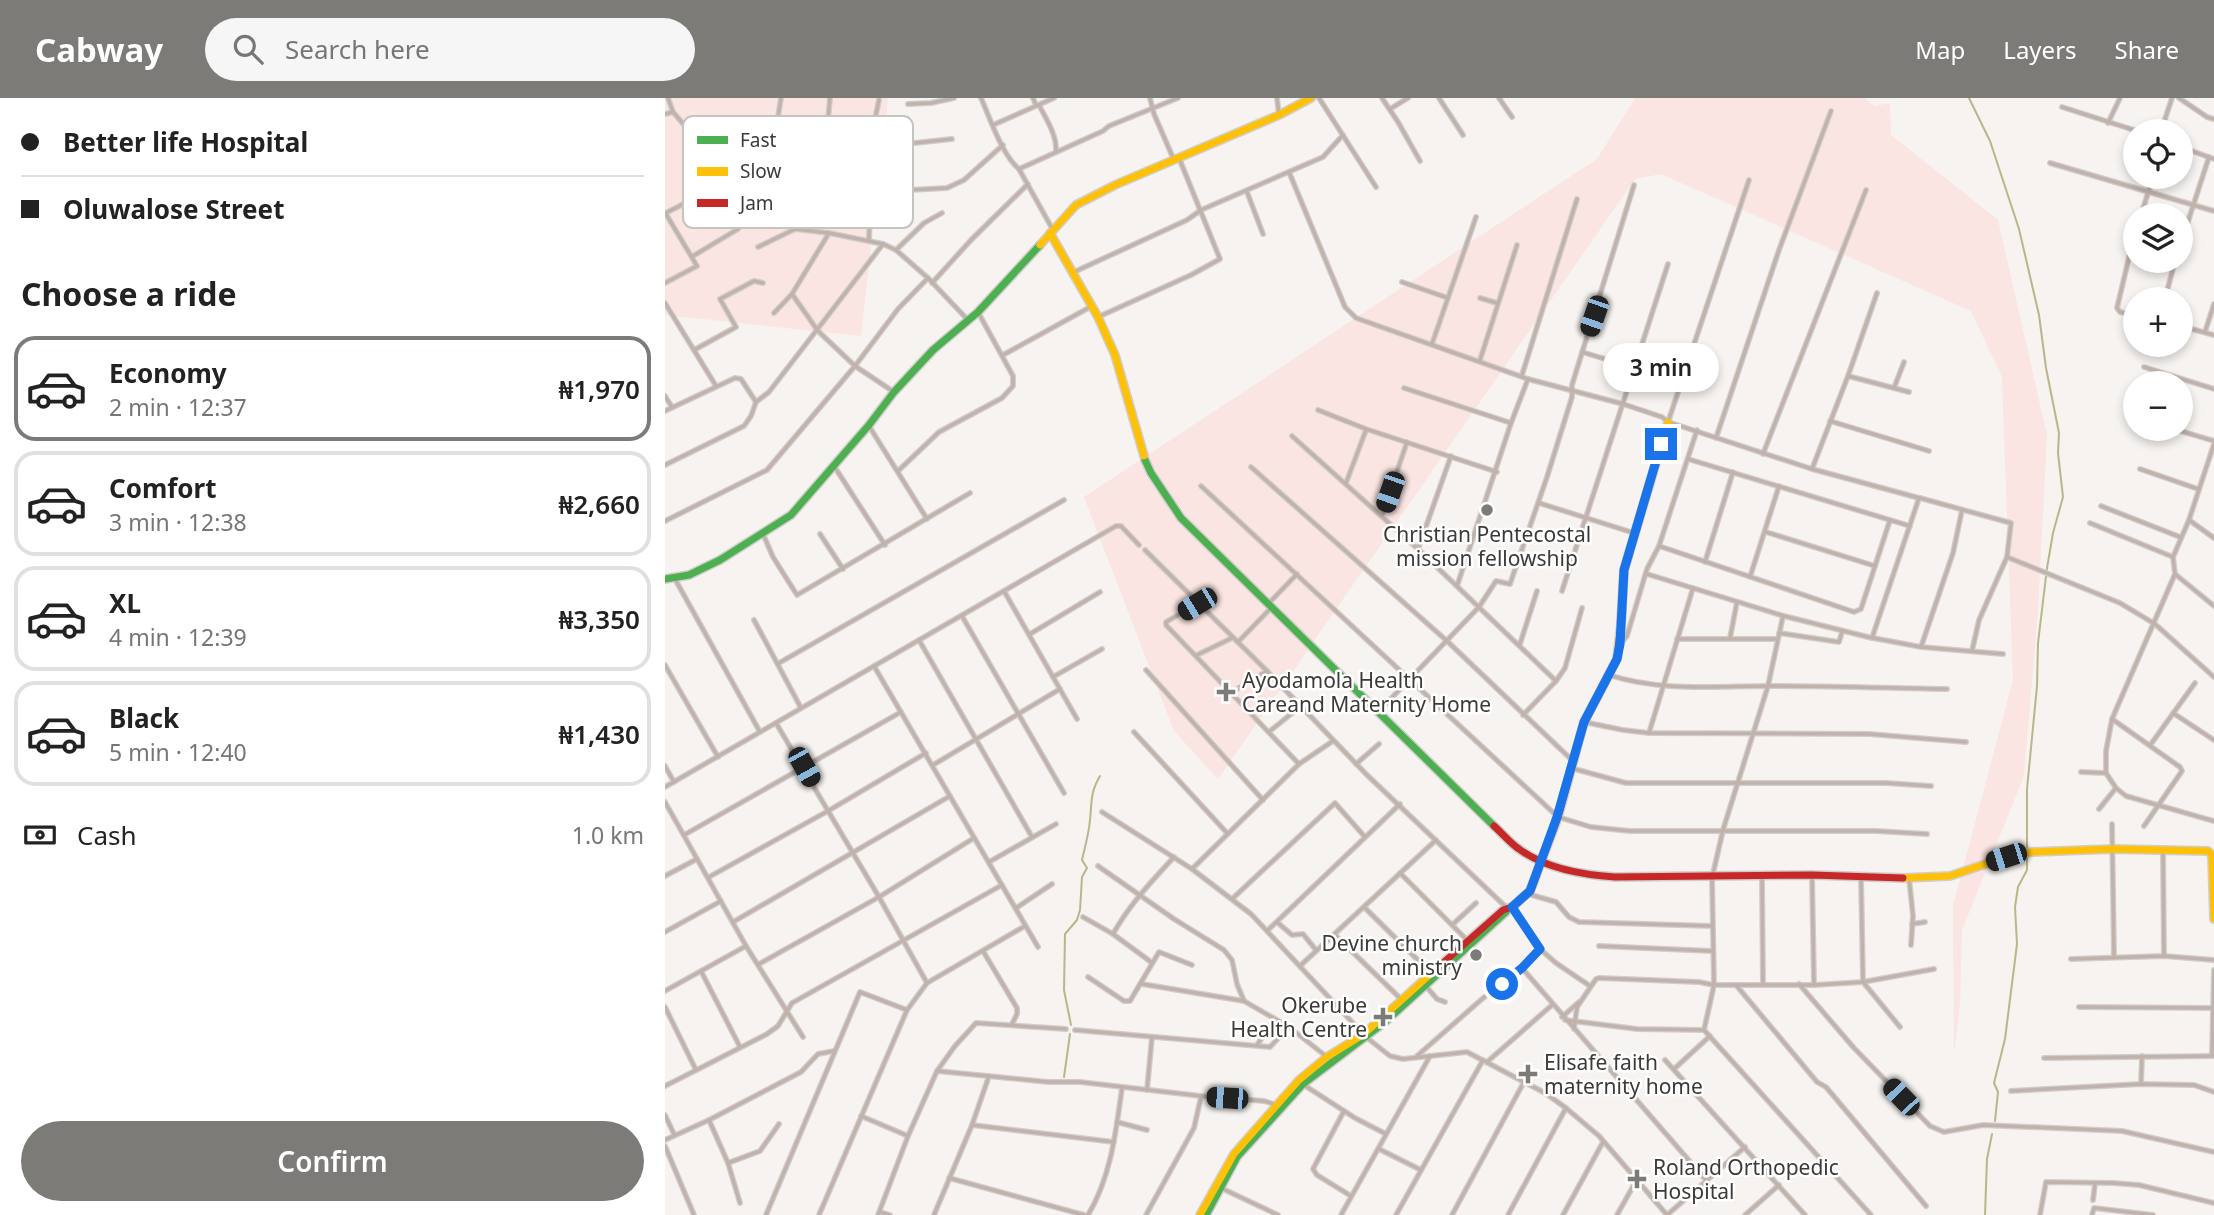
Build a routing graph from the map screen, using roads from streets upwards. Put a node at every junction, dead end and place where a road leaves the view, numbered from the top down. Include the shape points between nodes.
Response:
1 (668, 98) edge
2 (781, 98) edge
3 (830, 98) edge
4 (954, 98) edge
5 (981, 98) edge
6 (1033, 98) edge
7 (1054, 98) edge
8 (1150, 98) edge
9 (1178, 98) edge
10 (1276, 98) edge
11 (1311, 98) edge
12 (1319, 98) edge
13 (1382, 98) edge
14 (1408, 98) edge
15 (1439, 98) edge
16 (1499, 98) edge
17 (2120, 98) edge
18 (2172, 98) edge
19 (2179, 98) edge
20 (879, 100) dead end
21 (930, 101) edge
22 (908, 104) dead end
23 (1037, 105) junction
24 (2062, 107) dead end
25 (1154, 108) junction
26 (1390, 109) junction
27 (1831, 111) dead end
28 (673, 112) junction
29 (665, 114) edge
30 (1279, 115) junction
31 (778, 116) edge
32 (828, 116) edge
33 (876, 116) edge
34 (1512, 117) dead end
35 (2165, 119) edge
36 (2214, 119) edge
37 (2108, 123) junction
38 (683, 124) edge
39 (993, 125) junction
40 (2123, 127) edge
41 (1343, 135) junction
42 (1463, 135) dead end
43 (952, 139) dead end
44 (913, 143) edge
45 (1003, 145) junction
46 (1056, 151) junction
47 (2193, 151) edge
48 (2211, 158) edge
49 (1177, 159) junction
50 (1420, 161) dead end
51 (2050, 163) dead end
52 (1019, 169) junction
53 (1289, 172) junction
54 (1749, 180) dead end
55 (1028, 184) junction
56 (1634, 186) dead end
57 (1377, 187) dead end
58 (913, 190) edge
59 (1866, 190) dead end
60 (2149, 191) junction
61 (1247, 192) junction
62 (1577, 199) dead end
63 (683, 203) edge
64 (2145, 203) edge
65 (2184, 203) edge
66 (2193, 206) joint
67 (1201, 211) junction
68 (2214, 211) edge
69 (665, 212) edge
70 (942, 213) dead end
71 (1476, 217) dead end
72 (869, 228) edge
73 (738, 229) dead end
74 (795, 229) joint
75 (1052, 232) junction
76 (829, 233) junction
77 (1263, 234) dead end
78 (869, 240) junction
79 (883, 244) junction
80 (1517, 245) dead end
81 (758, 247) dead end
82 (896, 250) junction
83 (693, 256) junction
84 (1668, 264) dead end
85 (1074, 272) junction
86 (2125, 273) edge
87 (928, 278) junction
88 (1402, 282) dead end
89 (665, 283) edge
90 (763, 283) dead end
91 (932, 283) junction
92 (1877, 293) dead end
93 (792, 294) junction
94 (1481, 298) dead end
95 (1448, 299) junction
96 (665, 303) edge
97 (1497, 303) junction
98 (2214, 304) edge
99 (1092, 306) junction
100 (978, 312) junction
101 (774, 313) dead end
102 (2123, 313) edge
103 (1098, 317) junction
104 (967, 319) junction
105 (2193, 329) edge
106 (818, 331) junction
107 (2205, 332) junction
108 (2214, 335) edge
109 (1432, 344) junction
110 (694, 351) junction
111 (1582, 352) junction
112 (1003, 355) junction
113 (1480, 360) junction
114 (1904, 362) dead end
115 (855, 366) junction
116 (1635, 368) junction
117 (2144, 368) dead end
118 (1522, 375) junction
119 (1849, 376) junction
120 (1528, 379) junction
121 (716, 386) junction
122 (1404, 388) dead end
123 (1894, 388) junction
124 (2214, 390) edge
125 (894, 391) junction
126 (1572, 391) junction
127 (1909, 392) dead end
128 (665, 396) edge
129 (756, 402) junction
130 (1623, 404) junction
131 (672, 407) junction
132 (1318, 410) dead end
133 (665, 411) edge
134 (1830, 421) junction
135 (1668, 422) junction
136 (1511, 423) junction
137 (869, 425) junction
138 (1366, 429) junction
139 (1697, 430) junction
140 (2193, 435) edge
141 (1292, 436) dead end
142 (1716, 438) junction
143 (1407, 442) junction
144 (2214, 442) edge
145 (1929, 451) dead end
146 (1763, 454) junction
147 (1451, 456) junction
148 (1688, 459) junction
149 (665, 465) edge
150 (834, 466) junction
151 (1251, 467) dead end
152 (1812, 469) junction
153 (2140, 469) dead end
154 (898, 471) junction
155 (1497, 472) junction
156 (1733, 472) junction
157 (1346, 483) junction
158 (1201, 486) dead end
159 (1779, 486) junction
160 (2199, 489) junction
161 (971, 493) dead end
162 (1919, 498) junction
163 (1064, 499) dead end
164 (1539, 503) junction
165 (2101, 506) dead end
166 (1962, 510) junction
167 (1382, 517) junction
168 (1585, 518) junction
169 (927, 519) junction
170 (1890, 520) junction
171 (2189, 520) junction
172 (665, 521) edge
173 (2090, 523) dead end
174 (1910, 526) junction
175 (1766, 532) junction
176 (1634, 533) junction
177 (764, 534) junction
178 (820, 534) dead end
179 (2180, 537) junction
180 (2214, 538) edge
181 (885, 545) junction
182 (1139, 545) dead end
183 (1659, 547) junction
184 (1418, 549) junction
185 (1145, 550) dead end
186 (2007, 557) junction
187 (2173, 557) junction
188 (1705, 562) junction
189 (1875, 566) junction
190 (843, 569) junction
191 (1297, 574) junction
192 (1647, 574) junction
193 (2175, 574) junction
194 (1750, 577) junction
195 (665, 579) edge
196 (675, 579) junction
197 (1457, 586) junction
198 (1693, 588) junction
199 (1003, 590) junction
200 (1537, 591) dead end
201 (1562, 591) dead end
202 (1100, 592) dead end
203 (1737, 602) junction
204 (1197, 604) junction
205 (1270, 605) junction
206 (2214, 606) edge
207 (1479, 607) junction
208 (1582, 608) dead end
209 (962, 616) junction
210 (1783, 616) junction
211 (754, 620) dead end
212 (2155, 624) junction
213 (1842, 632) junction
214 (1779, 633) junction
215 (1030, 634) junction
216 (1232, 638) junction
217 (1730, 638) junction
218 (1872, 638) junction
219 (1677, 639) junction
220 (1777, 639) junction
221 (919, 640) junction
222 (1447, 641) junction
223 (1238, 642) junction
224 (1520, 644) junction
225 (1620, 644) junction
226 (1921, 646) junction
227 (1102, 649) dead end
228 (1972, 651) junction
229 (2003, 654) dead end
230 (1197, 655) junction
231 (779, 663) junction
232 (665, 665) edge
233 (874, 666) junction
234 (1146, 670) dead end
235 (1267, 671) junction
236 (1607, 674) junction
237 (1053, 677) junction
238 (2214, 677) edge
239 (1410, 678) junction
240 (1556, 681) junction
241 (2195, 684) dead end
242 (1768, 686) junction
243 (1663, 687) junction
244 (1061, 689) junction
245 (1947, 689) dead end
246 (1231, 692) junction
247 (1301, 706) junction
248 (801, 708) junction
249 (1379, 711) junction
250 (901, 712) junction
251 (2173, 713) junction
252 (1020, 714) junction
253 (1523, 715) junction
254 (1077, 719) dead end
255 (2112, 719) junction
256 (1584, 722) junction
257 (776, 723) junction
258 (1269, 731) junction
259 (760, 732) junction
260 (1134, 732) dead end
261 (1649, 733) junction
262 (1754, 733) junction
263 (975, 739) junction
264 (2214, 740) edge
265 (1333, 741) junction
266 (1966, 742) dead end
267 (1379, 744) dead end
268 (2151, 745) junction
269 (926, 753) junction
270 (718, 757) junction
271 (1299, 764) junction
272 (1356, 764) junction
273 (933, 765) junction
274 (1572, 765) junction
275 (665, 766) edge
276 (804, 767) junction
277 (2081, 772) dead end
278 (2106, 773) junction
279 (674, 782) junction
280 (1740, 783) junction
281 (1931, 786) dead end
282 (665, 787) edge
283 (2116, 788) junction
284 (1064, 793) dead end
285 (950, 796) junction
286 (1263, 800) junction
287 (665, 802) edge
288 (1400, 804) junction
289 (2159, 806) junction
290 (2099, 809) dead end
291 (828, 811) junction
292 (1102, 812) dead end
293 (1557, 817) junction
294 (2214, 821) edge
295 (1056, 824) dead end
296 (2112, 824) dead end
297 (2144, 826) dead end
298 (1723, 830) junction
299 (1227, 833) junction
300 (1927, 834) dead end
301 (684, 835) junction
302 (1365, 836) junction
303 (1032, 837) junction
304 (974, 838) junction
305 (1436, 840) junction
306 (2113, 849) junction
307 (2163, 850) junction
308 (854, 853) junction
309 (1174, 857) junction
310 (697, 859) junction
311 (989, 862) junction
312 (1541, 862) junction
313 (1098, 866) dead end
314 (1192, 869) junction
315 (1400, 873) junction
316 (1812, 875) junction
317 (665, 876) edge
318 (708, 877) junction
319 (1762, 877) junction
320 (1861, 877) junction
321 (1712, 878) junction
322 (1909, 878) junction
323 (1052, 884) dead end
324 (1002, 885) junction
325 (1527, 894) junction
326 (1139, 895) junction
327 (2214, 895) edge
328 (879, 897) junction
329 (1232, 899) junction
330 (721, 901) junction
331 (1476, 902) dead end
332 (1364, 907) junction
333 (1016, 908) junction
334 (1510, 908) junction
335 (1083, 917) dead end
336 (2214, 919) edge
337 (733, 922) junction
338 (1277, 922) junction
339 (1925, 922) dead end
340 (1912, 924) junction
341 (1452, 925) junction
342 (1025, 926) junction
343 (1712, 926) junction
344 (1268, 930) junction
345 (665, 932) edge
346 (1113, 934) junction
347 (1335, 934) junction
348 (903, 939) junction
349 (1468, 941) junction
350 (1911, 944) dead end
351 (746, 946) junction
352 (1599, 946) dead end
353 (1038, 947) dead end
354 (1540, 949) junction
355 (1316, 950) junction
356 (983, 951) junction
357 (1712, 951) junction
358 (2114, 956) junction
359 (2164, 956) junction
360 (2071, 959) dead end
361 (2214, 960) edge
362 (1151, 962) junction
363 (759, 964) junction
364 (1192, 965) dead end
365 (1301, 965) junction
366 (1522, 968) junction
367 (1934, 969) dead end
368 (2214, 970) edge
369 (701, 971) junction
370 (1432, 974) junction
371 (1088, 976) dead end
372 (1863, 982) junction
373 (927, 983) junction
374 (1142, 984) junction
375 (1424, 984) junction
376 (1763, 984) junction
377 (1799, 984) junction
378 (1714, 985) junction
379 (1736, 985) junction
380 (1814, 985) junction
381 (1590, 986) junction
382 (665, 991) edge
383 (1403, 1000) junction
384 (1244, 1001) junction
385 (1580, 1001) junction
386 (1445, 1002) dead end
387 (1552, 1005) junction
388 (665, 1007) edge
389 (2080, 1007) dead end
390 (2213, 1008) edge
391 (787, 1009) junction
392 (907, 1010) junction
393 (1563, 1018) junction
394 (1275, 1019) junction
395 (793, 1021) junction
396 (1575, 1021) junction
397 (1012, 1024) junction
398 (778, 1026) junction
399 (1289, 1027) junction
400 (1900, 1027) dead end
401 (1066, 1029) dead end
402 (1574, 1029) junction
403 (1075, 1030) dead end
404 (1704, 1030) junction
405 (1365, 1036) junction
406 (1710, 1036) junction
407 (803, 1037) dead end
408 (1151, 1037) junction
409 (1257, 1045) junction
410 (740, 1047) junction
411 (834, 1051) junction
412 (1430, 1056) junction
413 (2142, 1056) junction
414 (2213, 1056) edge
415 (1327, 1057) junction
416 (1416, 1058) junction
417 (2044, 1058) dead end
418 (1665, 1060) dead end
419 (1485, 1061) junction
420 (1674, 1069) junction
421 (696, 1070) junction
422 (937, 1071) junction
423 (989, 1076) junction
424 (1524, 1082) junction
425 (1303, 1084) junction
426 (2141, 1084) junction
427 (665, 1086) edge
428 (1122, 1088) junction
429 (1147, 1090) junction
430 (2011, 1091) dead end
431 (2214, 1093) edge
432 (1201, 1096) junction
433 (1277, 1105) junction
434 (1566, 1108) junction
435 (1343, 1111) junction
436 (665, 1115) edge
437 (861, 1116) junction
438 (709, 1120) junction
439 (1117, 1122) junction
440 (779, 1125) dead end
441 (972, 1125) junction
442 (1147, 1130) dead end
443 (674, 1134) junction
444 (1386, 1134) junction
445 (908, 1136) junction
446 (665, 1140) edge
447 (1114, 1142) junction
448 (1603, 1142) junction
449 (665, 1146) edge
450 (1745, 1147) junction
451 (1378, 1149) junction
452 (2214, 1152) edge
453 (728, 1163) junction
454 (1421, 1170) junction
455 (949, 1178) junction
456 (1636, 1181) junction
457 (1706, 1181) junction
458 (2095, 1184) junction
459 (1779, 1185) junction
460 (1221, 1188) junction
461 (1352, 1196) junction
462 (2093, 1200) dead end
463 (740, 1203) dead end
464 (2214, 1203) edge
465 (1926, 1206) dead end
466 (879, 1214) edge
467 (2141, 1214) edge
468 (694, 1215) edge
469 (766, 1215) edge
470 (819, 1215) edge
471 (890, 1215) edge
472 (934, 1215) edge
473 (1086, 1215) edge
474 (1146, 1215) edge
475 (1201, 1215) edge
476 (1206, 1215) edge
477 (1278, 1215) edge
478 (1341, 1215) edge
479 (1396, 1215) edge
480 (1452, 1215) edge
481 (1508, 1215) edge
482 (1563, 1215) edge
483 (1617, 1215) edge
484 (1667, 1215) edge
485 (1745, 1215) edge
486 (1805, 1215) edge
487 (1871, 1215) edge
488 (2040, 1215) edge
489 (2092, 1215) edge
490 (2153, 1215) edge

1 - 28 street
2 - 31 street
3 - 32 street
4 - 21 street
5 - 39 street
6 - 23 street
7 - 23 street
8 - 25 street
9 - 25 street
10 - 30 street
11 - 30 street
12 - 41 street
13 - 26 street
14 - 26 street
15 - 42 street
16 - 34 street
17 - 37 street
18 - 35 street
19 - 36 street
20 - 33 street
21 - 22 street
23 - 39 street
23 - 46 street via 1052,131
24 - 37 street
25 - 46 street
25 - 49 street
26 - 50 street
27 - 142 street
28 - 29 street
28 - 38 street
30 - 49 street
37 - 40 street
39 - 45 street
41 - 53 street via 1323,157
41 - 57 street
43 - 44 street
45 - 52 street
45 - 58 street via 964,180 947,188
46 - 52 street
47 - 48 street
48 - 66 street
49 - 67 street
49 - 75 street via 1076,205
51 - 60 street
52 - 55 street
53 - 61 street
53 - 109 street via 1349,313
54 - 135 street
55 - 75 street
55 - 91 street
56 - 111 street
59 - 146 street
60 - 64 street
60 - 65 street
61 - 67 street
61 - 77 street
62 - 118 street
63 - 69 street
66 - 68 street
67 - 85 street
67 - 103 street via 1218,261
69 - 83 street
70 - 82 street
71 - 95 street
72 - 78 street
73 - 83 street
74 - 76 street
74 - 81 street
75 - 85 street
75 - 100 street
76 - 78 street
76 - 93 street
78 - 79 street
79 - 82 street
79 - 106 street
80 - 97 street
82 - 87 street
83 - 89 street via 697,266
84 - 116 street
85 - 99 street
86 - 102 street via 2117,308
87 - 91 street
87 - 115 street
88 - 95 street
90 - 110 street via 754,281 719,299 736,327
91 - 104 street
92 - 119 street
93 - 101 street
93 - 106 street
94 - 97 street
95 - 109 street
96 - 110 street
97 - 113 street
98 - 107 street
99 - 103 street
99 - 112 street
100 - 104 street
100 - 112 street
103 - 205 street via 1115,355 1150,473 1181,518
104 - 125 street
105 - 107 street
106 - 115 street
106 - 129 street
107 - 108 street
109 - 113 street
110 - 121 street
111 - 116 street
111 - 126 street
112 - 154 street via 1013,376 1010,391 939,432
113 - 118 street
114 - 123 street
115 - 125 street
115 - 172 street via 763,473
116 - 130 street
117 - 124 street
118 - 120 street
119 - 123 street
119 - 134 street
120 - 126 street
120 - 136 street
121 - 129 street via 738,378
121 - 131 street
122 - 136 street
123 - 127 street
125 - 137 street
126 - 130 street
126 - 164 street
128 - 131 street
129 - 149 street via 744,426
130 - 135 street
130 - 168 street
131 - 133 street
132 - 138 street
134 - 145 street
134 - 152 street
135 - 139 street
135 - 176 street
136 - 155 street
137 - 150 street
137 - 154 street
138 - 143 street
138 - 157 street
139 - 142 street
139 - 148 street
140 - 144 street
141 - 157 street
142 - 146 street
143 - 147 street
143 - 167 street
144 - 160 street
146 - 152 street
147 - 155 street
147 - 184 street
148 - 156 street
148 - 183 street
150 - 177 street via 791,515
150 - 181 street
151 - 222 street
152 - 162 street
153 - 160 street
154 - 169 street
155 - 197 street
156 - 159 street
156 - 188 street
157 - 167 street
158 - 191 street
159 - 170 street
159 - 175 street
160 - 171 street
161 - 169 street
162 - 166 street
162 - 174 street
163 - 231 street
164 - 168 street
164 - 207 street via 1510,584 1496,581
165 - 179 street
166 - 186 street via 2011,523
166 - 226 street via 1953,553
167 - 184 street
168 - 176 street
168 - 201 street
169 - 181 street
170 - 174 street
170 - 189 street
171 - 179 street
171 - 180 street
173 - 187 street
174 - 218 street
175 - 189 street
175 - 194 street
176 - 225 street via 1622,582
177 - 190 street via 797,596
177 - 196 street
178 - 190 street
179 - 187 street
181 - 190 street
182 - 199 street via 1116,526
183 - 188 street
183 - 192 street
184 - 197 street
185 - 204 street
186 - 212 street via 2120,603
186 - 228 street via 1979,620
187 - 193 street
188 - 194 street
189 - 194 street via 1861,609 1854,612
191 - 205 street
191 - 239 street
192 - 198 street
192 - 225 street via 1627,636
193 - 206 street
193 - 212 street
195 - 196 street
196 - 259 street
197 - 207 street
198 - 203 street
198 - 219 street
199 - 209 street
199 - 215 street
200 - 224 street
202 - 215 street
203 - 210 street
203 - 217 street
204 - 216 street
204 - 230 street via 1166,624
205 - 223 street
205 - 249 street
207 - 222 street
207 - 224 street
208 - 240 street via 1565,668
209 - 221 street
209 - 252 street
210 - 213 street
210 - 214 street
211 - 231 street
212 - 238 street
212 - 255 street
213 - 214 street via 1839,642
213 - 218 street
214 - 220 street
215 - 237 street
216 - 223 street
216 - 230 street
217 - 219 street
217 - 220 street
218 - 226 street
219 - 243 street
220 - 242 street
221 - 233 street
221 - 263 street
222 - 239 street
222 - 253 street
223 - 235 street
224 - 240 street
225 - 236 street
226 - 228 street
227 - 237 street
228 - 229 street
230 - 246 street
231 - 248 street
232 - 270 street
233 - 248 street
233 - 250 street
234 - 286 street
235 - 246 street
235 - 247 street
236 - 243 street
236 - 256 street
237 - 244 street
239 - 249 street
239 - 293 street
240 - 253 street
241 - 251 street
242 - 243 street
242 - 245 street
242 - 262 street
243 - 261 street
244 - 252 street
244 - 254 street
246 - 258 street
247 - 258 street
247 - 265 street
248 - 257 street
249 - 312 street via 1518,849
250 - 269 street
250 - 276 street
251 - 264 street
251 - 268 street
252 - 263 street
252 - 284 street
253 - 274 street
255 - 268 street
255 - 278 street
256 - 261 street
256 - 274 street
257 - 259 street
257 - 276 street
258 - 271 street
259 - 270 street
260 - 299 street
261 - 262 street
262 - 266 street via 1869,734
262 - 280 street
263 - 273 street
263 - 303 street
265 - 271 street
265 - 272 street
267 - 272 street
268 - 289 street via 2182,771
269 - 273 street
269 - 291 street
270 - 279 street
271 - 286 street
272 - 288 street
273 - 285 street
274 - 280 street via 1626,783
274 - 293 street
275 - 279 street
276 - 291 street
276 - 301 street
277 - 278 street
278 - 283 street
279 - 282 street
280 - 281 street
280 - 298 street
283 - 289 street via 2126,796
283 - 290 street
285 - 304 street
285 - 308 street
286 - 299 street
287 - 301 street
288 - 302 street
288 - 305 street
289 - 294 street
289 - 297 street
291 - 308 street
291 - 318 street
292 - 309 street
293 - 298 street via 1630,831
293 - 312 street
295 - 303 street
296 - 306 street
298 - 300 street
298 - 321 street
299 - 314 street
301 - 310 street
302 - 329 street via 1335,803
302 - 338 street
303 - 311 street
304 - 311 street
304 - 328 street
305 - 315 street
305 - 334 street
306 - 307 street
306 - 322 street via 2032,852 1950,876
306 - 358 street
307 - 327 street via 2212,852
307 - 359 street
308 - 328 street
308 - 337 street
309 - 314 street
309 - 326 street
310 - 317 street
310 - 318 street
311 - 324 street
312 - 321 street via 1586,876
312 - 325 street
313 - 326 street
314 - 329 street
315 - 332 street
315 - 341 street
316 - 319 street
316 - 320 street
316 - 380 street
318 - 330 street
319 - 321 street
319 - 376 street
320 - 322 street
320 - 372 street
321 - 343 street
322 - 340 street
323 - 333 street
324 - 333 street
324 - 348 street
325 - 334 street
325 - 343 street via 1556,902 1579,922
326 - 346 street
326 - 384 street via 1224,950 1232,960
327 - 336 street
328 - 348 street
328 - 363 street
329 - 344 street
330 - 337 street
330 - 345 street
331 - 341 street
332 - 347 street
332 - 370 street
333 - 342 street
334 - 349 street
334 - 354 street
334 - 375 street
335 - 346 street
337 - 351 street
338 - 344 street
338 - 355 street via 1292,935 1303,934
339 - 340 street
340 - 350 street
341 - 349 street
342 - 353 street
342 - 356 street
343 - 357 street
344 - 365 street
346 - 362 street
347 - 355 street
347 - 383 street
348 - 373 street
348 - 391 street
349 - 370 street
351 - 363 street
351 - 369 street
352 - 357 street
354 - 366 street
354 - 381 street
355 - 365 street
356 - 373 street
356 - 397 street via 1017,1008
357 - 378 street
358 - 359 street
358 - 360 street
359 - 361 street
362 - 364 street via 1159,952
362 - 374 street
363 - 391 street
365 - 405 street
366 - 387 street
366 - 416 street
367 - 372 street
368 - 390 street
369 - 382 street
369 - 410 street
370 - 375 street
371 - 374 street via 1124,1001 1132,1001
372 - 380 street
372 - 400 street
373 - 392 street
374 - 384 street
375 - 383 street
375 - 386 street
375 - 405 street
376 - 377 street
376 - 379 street
377 - 380 street
377 - 452 street via 1879,1074 1937,1130 1983,1125 2122,1130
378 - 379 street
378 - 381 street via 1599,978
378 - 404 street
379 - 465 street
381 - 385 street
383 - 405 street
384 - 394 street
385 - 393 street
385 - 396 street
387 - 393 street
387 - 419 street
388 - 421 street
389 - 390 street
390 - 414 street
391 - 395 street
391 - 398 street
392 - 411 street via 860,992
392 - 437 street
393 - 396 street
393 - 402 street
394 - 399 street
394 - 409 street
395 - 398 street
395 - 407 street
396 - 402 street
396 - 404 street via 1637,1029
397 - 401 street
397 - 422 street via 978,1021
398 - 410 street
399 - 409 street via 1272,1047
399 - 415 street
402 - 457 street
403 - 408 street
404 - 406 street
405 - 415 street
405 - 416 street via 1390,1056
405 - 425 street
406 - 420 street
406 - 487 street
408 - 409 street
408 - 429 street
410 - 421 street
411 - 438 street via 818,1054 801,1072
411 - 469 street
412 - 416 street
412 - 419 street via 1460,1052
412 - 444 street
413 - 414 street
413 - 417 street
413 - 426 street
415 - 433 street
418 - 420 street
419 - 424 street
419 - 454 street
420 - 450 street
421 - 427 street
422 - 423 street
422 - 445 street
423 - 428 street
423 - 441 street
424 - 434 street
424 - 480 street
425 - 435 street
425 - 460 street via 1237,1157
426 - 430 street
426 - 431 street via 2194,1085
428 - 429 street
428 - 439 street
429 - 432 street
432 - 433 street
432 - 474 street via 1194,1128
433 - 475 street via 1234,1154
434 - 448 street
434 - 481 street
435 - 444 street
435 - 461 street via 1313,1169
436 - 443 street
437 - 445 street
437 - 470 street
438 - 443 street
438 - 453 street
439 - 442 street
439 - 447 street
440 - 453 street via 760,1151
441 - 447 street
441 - 455 street
443 - 446 street
444 - 451 street
445 - 466 street
447 - 473 street via 1100,1193
448 - 456 street
448 - 482 street
449 - 468 street
450 - 457 street
450 - 459 street
451 - 454 street
451 - 461 street
453 - 463 street
454 - 479 street
455 - 472 street
455 - 473 street
456 - 483 street
456 - 484 street
457 - 484 street
458 - 462 street
458 - 464 street via 2147,1186
458 - 488 street via 2046,1182
459 - 485 street
459 - 486 street
460 - 476 street
460 - 477 street
461 - 478 street
466 - 471 street
467 - 489 street via 2094,1208
467 - 490 street

